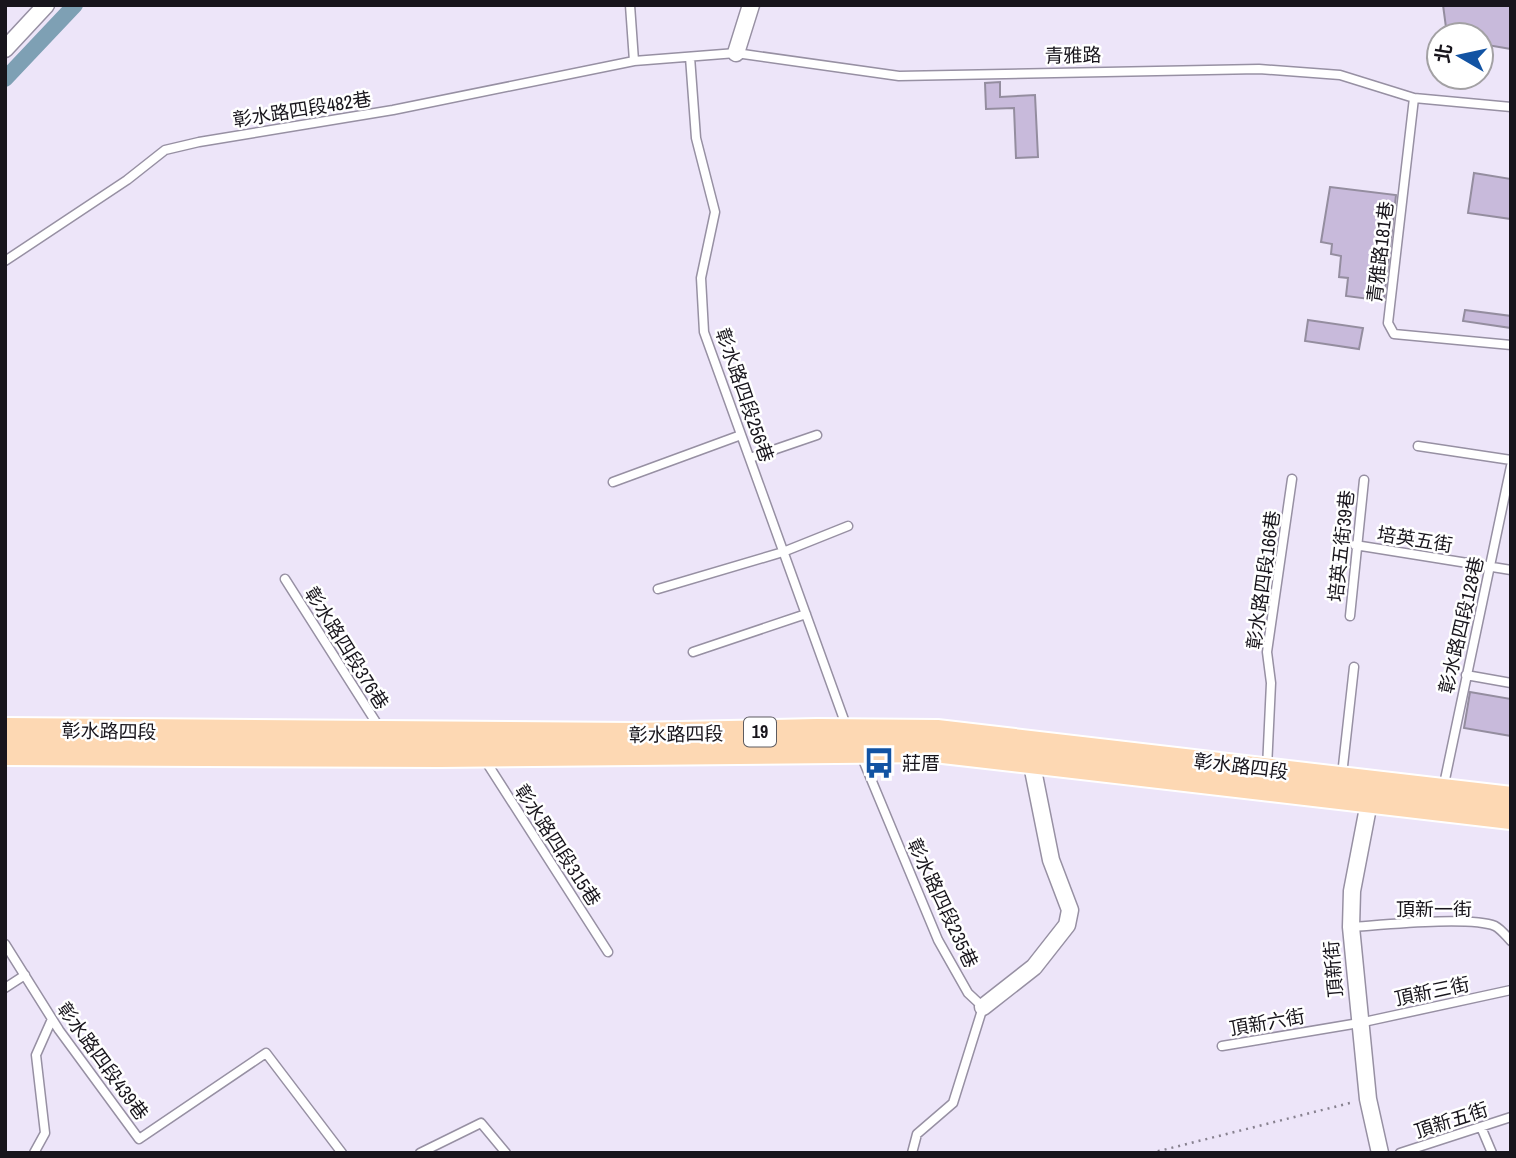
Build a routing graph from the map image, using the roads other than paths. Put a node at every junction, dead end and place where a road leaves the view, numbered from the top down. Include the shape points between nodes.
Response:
1 (46, 5) edge
2 (629, 5) edge
3 (751, 5) edge
4 (5, 48) edge
5 (736, 53) junction
6 (690, 57) junction
7 (634, 61) junction
8 (1414, 98) junction
9 (1511, 107) edge
10 (5, 261) edge
11 (1511, 345) edge
12 (741, 435) junction
13 (817, 435) dead end
14 (1418, 446) dead end
15 (750, 458) junction
16 (1511, 460) edge
17 (1511, 466) edge
18 (1292, 479) dead end
19 (1364, 480) dead end
20 (613, 482) dead end
21 (848, 526) dead end
22 (1355, 545) junction
23 (783, 552) junction
24 (1491, 567) junction
25 (1511, 570) edge
26 (285, 579) dead end
27 (658, 589) dead end
28 (806, 614) junction
29 (1350, 616) dead end
30 (693, 652) dead end
31 (1354, 667) dead end
32 (1466, 675) junction
33 (1511, 683) edge
34 (5, 730) edge
35 (383, 733) junction
36 (853, 741) junction
37 (442, 744) junction
38 (5, 753) edge
39 (481, 755) junction
40 (1031, 760) junction
41 (1267, 768) junction
42 (1342, 778) junction
43 (1442, 791) junction
44 (1371, 792) junction
45 (1511, 799) edge
46 (1511, 817) edge
47 (1351, 927) junction
48 (1511, 941) edge
49 (5, 944) edge
50 (607, 952) dead end
51 (25, 975) junction
52 (5, 988) edge
53 (1511, 990) edge
54 (983, 1007) junction
55 (52, 1019) junction
56 (1359, 1023) junction
57 (1222, 1046) dead end
58 (1511, 1117) edge
59 (1481, 1127) junction
60 (34, 1153) edge
61 (342, 1153) edge
62 (420, 1153) edge
63 (506, 1153) edge
64 (912, 1153) edge
65 (1380, 1153) edge
66 (1401, 1153) edge
67 (1492, 1153) edge

1 - 4 street
2 - 7 lane
3 - 5 street
5 - 6 lane, 青雅路
5 - 8 lane, 青雅路 via 899,76 1259,69 1340,75
6 - 7 lane, 青雅路
6 - 12 lane, 彰水路四段256巷 via 696,138 715,212 701,278 704,332
7 - 10 lane, 彰水路四段482巷 via 165,150
8 - 9 lane, 青雅路
8 - 11 lane, 青雅路181巷 via 1388,323 1394,334
12 - 15 lane, 彰水路四段256巷
12 - 20 lane
13 - 15 lane
14 - 16 lane
15 - 23 lane, 彰水路四段256巷
17 - 24 lane, 彰水路四段128巷
18 - 41 lane, 彰水路四段166巷 via 1267,652 1271,683
19 - 22 lane, 培英五街39巷
21 - 23 lane
22 - 24 lane, 培英五街
22 - 29 lane, 培英五街39巷
23 - 27 lane
23 - 28 lane, 彰水路四段256巷
24 - 25 lane, 培英五街
24 - 32 lane, 彰水路四段128巷
26 - 35 lane, 彰水路四段376巷
28 - 30 lane
28 - 36 lane, 彰水路四段256巷
31 - 42 lane
32 - 33 lane
32 - 43 lane, 彰水路四段128巷
34 - 35 main road, 彰水路四段 / 19
35 - 37 main road, 彰水路四段 / 19
36 - 37 main road, 彰水路四段 / 19 via 633,735
36 - 39 main road, 彰水路四段 / 19
36 - 40 main road, 彰水路四段 / 19
36 - 41 main road, 彰水路四段 / 19 via 937,732
36 - 54 lane, 彰水路四段235巷 via 939,940 968,993
37 - 38 main road, 彰水路四段 / 19
37 - 39 main road, 彰水路四段 / 19
39 - 50 lane, 彰水路四段315巷
40 - 44 main road, 彰水路四段 / 19
40 - 54 street via 1051,860 1070,910 1068,925 1034,967
41 - 42 main road, 彰水路四段 / 19
42 - 44 main road, 彰水路四段 / 19
43 - 44 main road, 彰水路四段 / 19
43 - 45 main road, 彰水路四段 / 19
44 - 46 main road, 彰水路四段 / 19
44 - 47 street, 頂新街 via 1352,891
47 - 48 lane, 頂新一街 via 1486,924 1497,927
47 - 56 street, 頂新街
49 - 51 lane, 彰水路四段439巷
51 - 52 lane
51 - 55 lane, 彰水路四段439巷
53 - 56 lane, 頂新三街
54 - 64 lane via 953,1103 918,1134
55 - 60 lane via 36,1055 45,1133
55 - 61 lane, 彰水路四段439巷 via 139,1139 267,1053
56 - 57 lane, 頂新六街
56 - 65 street, 頂新街
58 - 59 lane, 頂新五街
59 - 66 lane, 頂新五街
59 - 67 lane
62 - 63 lane via 481,1124

